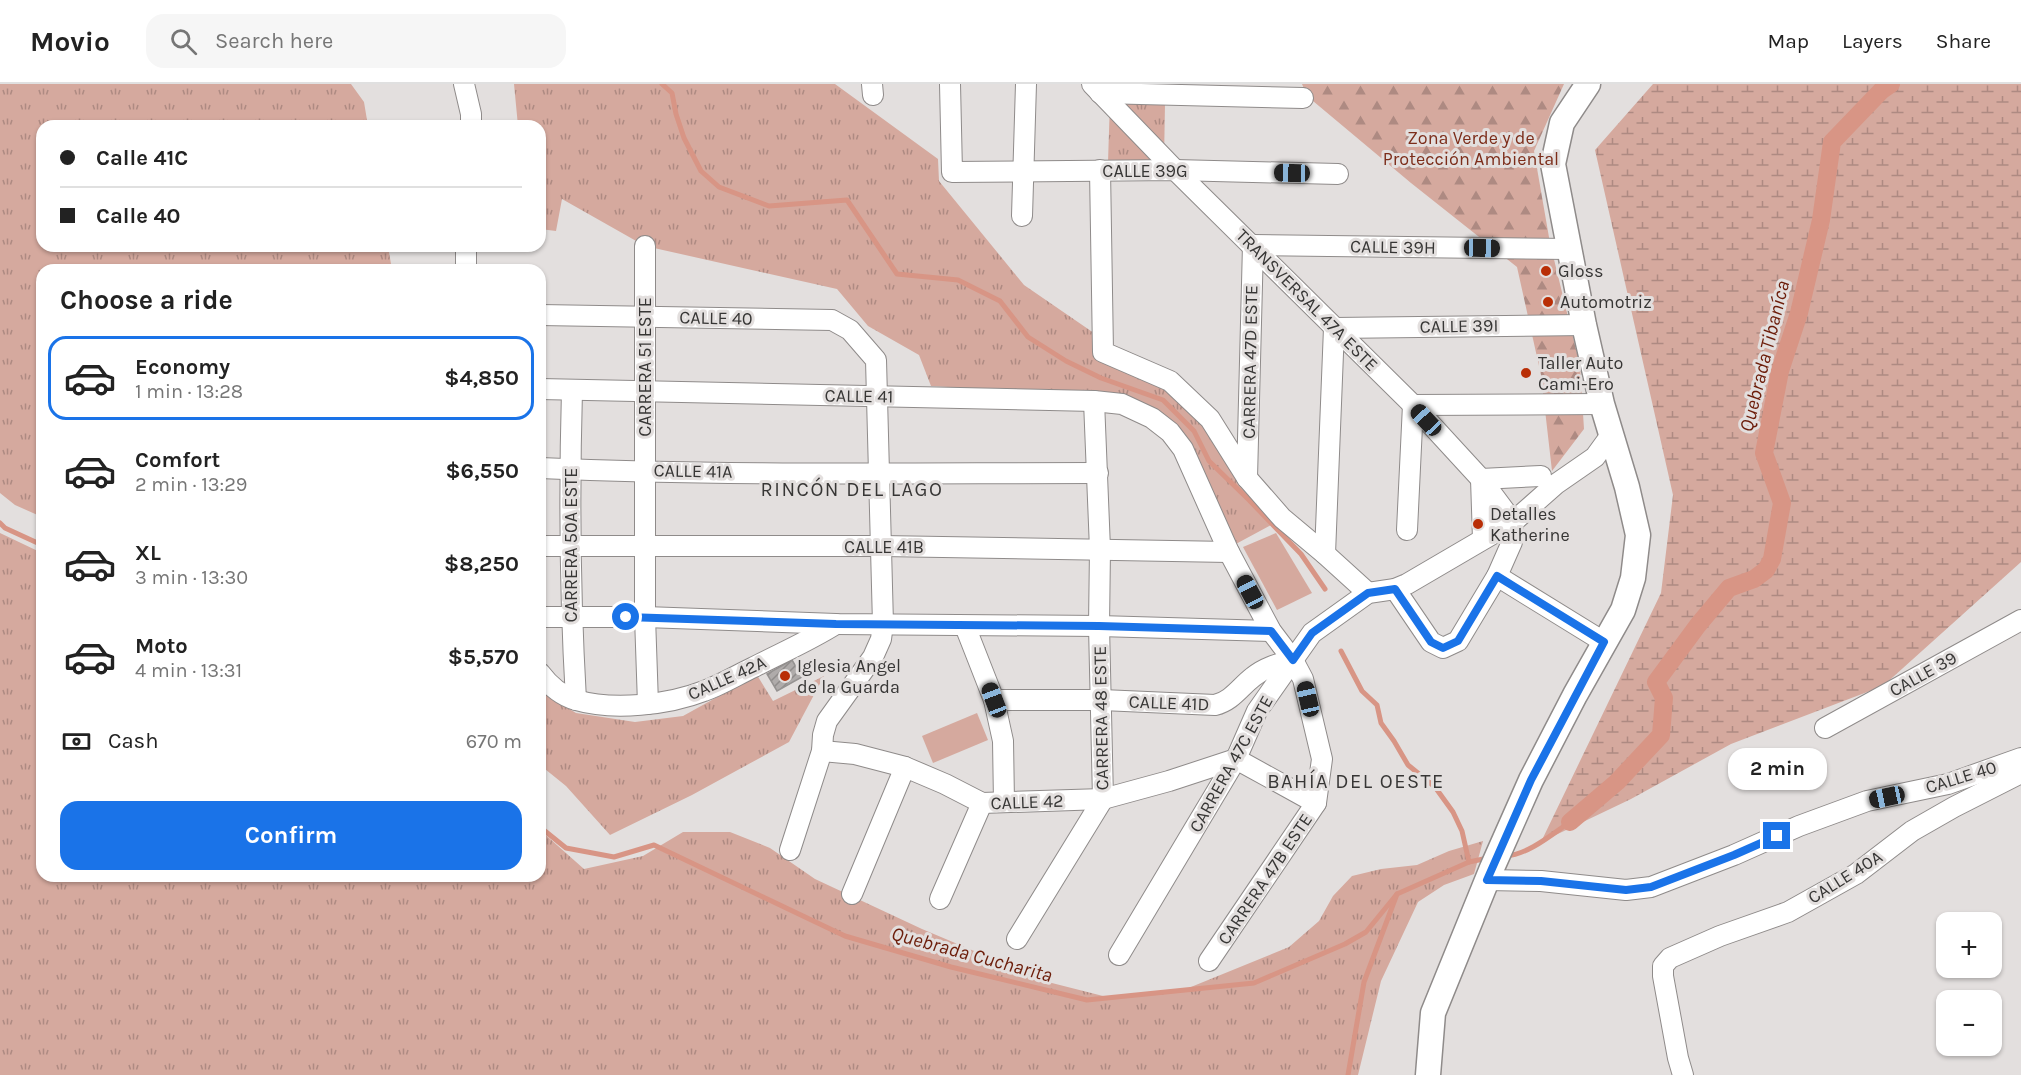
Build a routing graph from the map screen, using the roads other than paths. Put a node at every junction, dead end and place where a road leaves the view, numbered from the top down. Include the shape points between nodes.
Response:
1 (464, 84) edge
2 (950, 84) edge
3 (1026, 84) edge
4 (1588, 84) edge
5 (1096, 88) edge
6 (1303, 98) dead end
7 (471, 120) edge
8 (1100, 170) junction
9 (1175, 170) junction
10 (1024, 172) junction
11 (1338, 174) dead end
12 (1022, 216) dead end
13 (1252, 245) junction
14 (645, 246) dead end
15 (1569, 249) junction
16 (546, 315) edge
17 (646, 317) junction
18 (1584, 325) junction
19 (1334, 328) junction
20 (546, 389) edge
21 (572, 390) junction
22 (644, 391) junction
23 (878, 397) junction
24 (1094, 401) junction
25 (1602, 404) junction
26 (1413, 405) junction
27 (1611, 435) junction
28 (546, 468) edge
29 (570, 469) junction
30 (645, 471) junction
31 (879, 473) junction
32 (1098, 473) junction
33 (1540, 476) dead end
34 (1247, 478) junction
35 (1481, 479) junction
36 (1513, 522) junction
37 (1407, 530) dead end
38 (1483, 539) junction
39 (546, 546) edge
40 (570, 546) junction
41 (646, 546) junction
42 (882, 546) junction
43 (1100, 549) junction
44 (1229, 552) junction
45 (1325, 554) junction
46 (1497, 576) junction
47 (1395, 589) junction
48 (1368, 593) junction
49 (546, 617) edge
50 (571, 617) junction
51 (645, 617) junction
52 (2021, 620) edge
53 (836, 624) junction
54 (883, 624) junction
55 (965, 626) junction
56 (1099, 626) junction
57 (1271, 631) junction
58 (1604, 642) junction
59 (1293, 660) junction
60 (546, 681) edge
61 (576, 700) junction
62 (994, 700) junction
63 (1102, 700) junction
64 (648, 704) junction
65 (1825, 728) dead end
66 (822, 751) junction
67 (2021, 758) edge
68 (1236, 759) junction
69 (905, 767) junction
70 (2021, 773) edge
71 (1103, 799) junction
72 (1004, 802) junction
73 (982, 803) junction
74 (1316, 803) junction
75 (790, 850) dead end
76 (1490, 874) junction
77 (852, 894) dead end
78 (940, 899) dead end
79 (1017, 939) dead end
80 (1119, 956) dead end
81 (1209, 961) dead end
82 (1428, 1075) edge
83 (1683, 1075) edge

1 - 7 street
2 - 10 street, CALLE 39G via 952,172
3 - 10 street
4 - 15 street via 1562,123 1553,164
5 - 6 street
5 - 9 street, TRANSVERSAL 47A ESTE
8 - 9 street, CALLE 39G
8 - 10 street, CALLE 39G
8 - 34 street via 1103,352 1170,381 1210,419
9 - 11 street, CALLE 39G
9 - 13 street, TRANSVERSAL 47A ESTE
10 - 12 street
13 - 15 street, CALLE 39H
13 - 19 street, TRANSVERSAL 47A ESTE
13 - 34 street, CARRERA 47D ESTE
14 - 17 street, CARRERA 51 ESTE
15 - 18 street
16 - 17 street, CALLE 40
17 - 22 street, CARRERA 51 ESTE
17 - 23 street, CALLE 40 via 832,320 850,330 876,360
18 - 19 street, CALLE 39I
18 - 25 street
19 - 26 street, TRANSVERSAL 47A ESTE
19 - 45 street
20 - 21 street, CALLE 41
21 - 22 street, CALLE 41
21 - 29 street, CARRERA 50A ESTE
22 - 23 street, CALLE 41
22 - 30 street, CARRERA 51 ESTE
23 - 24 street, CALLE 41
23 - 31 street
24 - 32 street, CARRERA 48 ESTE
24 - 44 street, CALLE 41 via 1122,404 1152,418 1170,432 1184,448
25 - 26 street
25 - 27 street
26 - 35 street, TRANSVERSAL 47A ESTE
26 - 37 street
27 - 36 street via 1595,457 1556,484
27 - 58 street via 1638,538 1630,589
28 - 29 street, CALLE 41A
29 - 30 street, CALLE 41A
29 - 40 street, CARRERA 50A ESTE
30 - 31 street, CALLE 41A
30 - 41 street, CARRERA 51 ESTE
31 - 32 street, CALLE 41A
31 - 42 street
32 - 43 street, CARRERA 48 ESTE
33 - 35 street
34 - 45 street via 1282,518
35 - 36 street, TRANSVERSAL 47A ESTE
35 - 38 street
36 - 38 street
36 - 46 street via 1512,542
38 - 47 street
39 - 40 street, CALLE 41B
40 - 41 street, CALLE 41B
40 - 50 street, CARRERA 50A ESTE
41 - 42 street, CALLE 41B
41 - 51 street, CARRERA 51 ESTE
42 - 43 street, CALLE 41B
42 - 54 street
43 - 44 street, CALLE 41B
43 - 56 street, CARRERA 48 ESTE
44 - 57 street
45 - 48 street
46 - 47 street via 1458,641 1443,648 1431,642
46 - 58 street
47 - 48 street
48 - 59 street, CARRERA 47C ESTE via 1312,633
49 - 50 street
50 - 51 street
50 - 61 street, CARRERA 50A ESTE
51 - 53 street
51 - 64 street, CARRERA 51 ESTE
52 - 65 street, CALLE 39
53 - 54 street
53 - 64 street, CALLE 42A via 704,691
54 - 55 street
54 - 66 street via 873,657 827,721
55 - 56 street
55 - 62 street
56 - 57 street
56 - 63 street, CARRERA 48 ESTE
57 - 59 street
58 - 76 street via 1531,780
59 - 63 street, CALLE 41D via 1268,666 1229,700 1215,705
59 - 68 street, CARRERA 47C ESTE via 1257,711
59 - 74 street, CARRERA 47B ESTE via 1303,679 1322,759
60 - 61 street
61 - 64 street, CALLE 42A via 616,706
62 - 63 street, CALLE 41D
62 - 72 street via 1003,741
63 - 71 street, CARRERA 48 ESTE
66 - 69 street, CALLE 42 via 855,754
66 - 75 street
67 - 76 street, CALLE 40 via 1948,784 1867,801 1651,887 1626,890
68 - 71 street, CALLE 42
68 - 74 street
68 - 80 street, CARRERA 47C ESTE
69 - 73 street, CALLE 42
69 - 77 street
70 - 83 street, CALLE 40A via 1912,831 1856,874 1788,912 1670,958 1662,966 1663,976
71 - 72 street, CALLE 42
71 - 79 street, CARRERA 48 ESTE
72 - 73 street, CALLE 42
73 - 78 street
74 - 81 street, CARRERA 47B ESTE
76 - 82 street via 1433,1013

